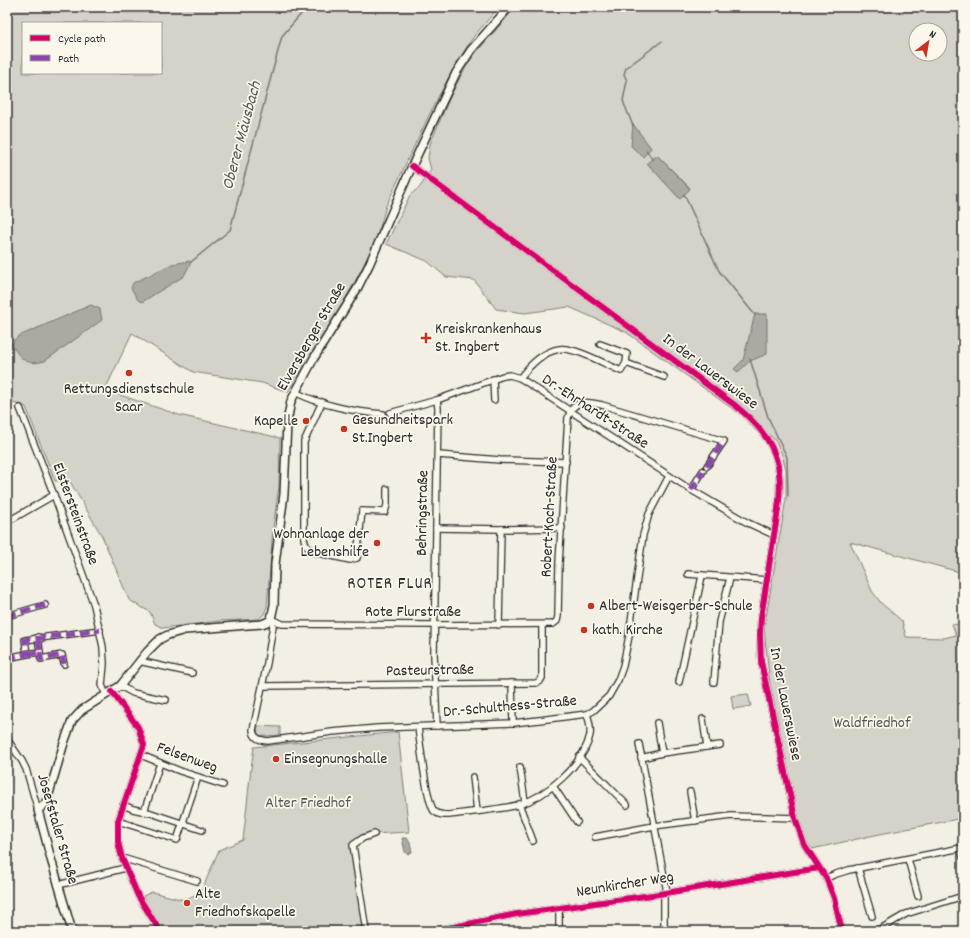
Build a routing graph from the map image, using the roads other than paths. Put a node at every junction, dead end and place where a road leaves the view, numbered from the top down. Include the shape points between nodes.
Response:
1 (507, 9) edge
2 (412, 166) junction
3 (600, 344) dead end
4 (626, 363) junction
5 (664, 377) dead end
6 (520, 378) junction
7 (493, 379) junction
8 (295, 392) junction
9 (437, 400) junction
10 (494, 400) dead end
11 (322, 402) junction
12 (20, 408) dead end
13 (570, 412) junction
14 (390, 413) dead end
15 (383, 414) dead end
16 (438, 455) junction
17 (566, 462) junction
18 (707, 466) dead end
19 (703, 471) dead end
20 (669, 476) junction
21 (387, 489) dead end
22 (691, 490) junction
23 (54, 495) junction
24 (7, 522) edge
25 (436, 528) junction
26 (562, 528) junction
27 (501, 529) junction
28 (774, 535) junction
29 (688, 574) dead end
30 (702, 576) junction
31 (730, 578) junction
32 (767, 580) junction
33 (45, 605) dead end
34 (7, 616) edge
35 (270, 619) junction
36 (556, 623) joint
37 (498, 625) junction
38 (542, 625) junction
39 (434, 626) junction
40 (100, 630) junction
41 (38, 637) junction
42 (40, 652) junction
43 (27, 654) junction
44 (7, 658) edge
45 (139, 661) junction
46 (64, 664) dead end
47 (192, 673) dead end
48 (679, 682) dead end
49 (714, 682) dead end
50 (512, 683) junction
51 (434, 684) junction
52 (120, 686) junction
53 (263, 686) junction
54 (109, 693) junction
55 (166, 700) dead end
56 (587, 714) junction
57 (703, 719) dead end
58 (513, 723) junction
59 (658, 723) dead end
60 (437, 726) junction
61 (418, 727) junction
62 (7, 739) edge
63 (639, 744) dead end
64 (720, 745) dead end
65 (707, 747) junction
66 (662, 753) junction
67 (142, 755) junction
68 (579, 757) junction
69 (641, 758) junction
70 (160, 763) junction
71 (520, 767) dead end
72 (198, 777) junction
73 (472, 777) dead end
74 (223, 785) dead end
75 (553, 786) junction
76 (690, 792) dead end
77 (525, 802) junction
78 (519, 804) junction
79 (123, 805) junction
80 (627, 805) dead end
81 (38, 810) junction
82 (477, 811) junction
83 (144, 812) junction
84 (795, 818) junction
85 (118, 821) junction
86 (696, 821) junction
87 (578, 822) dead end
88 (183, 823) junction
89 (654, 826) junction
90 (202, 830) dead end
91 (374, 834) dead end
92 (595, 837) dead end
93 (533, 841) dead end
94 (963, 857) edge
95 (122, 858) junction
96 (908, 859) junction
97 (125, 868) junction
98 (819, 868) junction
99 (858, 868) junction
100 (826, 878) junction
101 (197, 881) dead end
102 (58, 885) junction
103 (665, 893) junction
104 (918, 896) dead end
105 (963, 896) edge
106 (559, 908) junction
107 (872, 916) dead end
108 (842, 930) edge
109 (72, 931) edge
110 (160, 931) edge
111 (366, 931) edge
112 (434, 931) edge
113 (559, 931) edge
114 (664, 931) edge
115 (823, 931) edge
116 (877, 931) edge

1 - 2 main road, Elversberger Straße via 471,50 456,73
2 - 8 main road, Elversberger Straße via 370,265
2 - 28 street, In der Lauerswiese via 748,416 763,433 778,462 780,483
3 - 4 street via 627,354
4 - 5 street
4 - 6 street via 621,372 587,356 559,349 537,359
6 - 7 street, Dr.-Ehrhardt-Straße via 510,375
6 - 13 street, Dr.-Ehrhardt-Straße
7 - 9 street, Dr.-Ehrhardt-Straße
7 - 10 street
8 - 11 street
8 - 35 main road, Elversberger Straße via 290,401 288,414 284,494 275,564 274,605
9 - 14 street, Dr.-Ehrhardt-Straße
9 - 16 street, Behringstraße
11 - 15 street
11 - 21 street via 304,442 304,539 310,551 350,560 357,558 362,511 385,512
12 - 23 street, Elstersteinstraße
13 - 17 street, Robert-Koch-Straße
13 - 18 street via 578,404 592,403 724,441
13 - 20 street, Dr.-Ehrhardt-Straße
16 - 17 street
16 - 25 street, Behringstraße
17 - 26 street, Robert-Koch-Straße
19 - 22 street
20 - 22 street, Dr.-Ehrhardt-Straße
20 - 56 street, Dr.-Schulthess-Straße via 649,514 643,535 629,636 620,673 609,696
22 - 28 street, Dr.-Ehrhardt-Straße
23 - 24 street
23 - 40 street, Elstersteinstraße via 92,599
25 - 27 street
25 - 39 street, Behringstraße
26 - 27 street
26 - 36 street, Robert-Koch-Straße
27 - 37 street
28 - 32 street, In der Lauerswiese
29 - 30 street
30 - 31 street
30 - 48 street
31 - 32 street
31 - 49 street via 719,622
32 - 84 street, In der Lauerswiese via 760,634 761,662
33 - 34 street
35 - 39 street, Rote Flurstraße via 282,624
35 - 45 main road via 262,624 176,632 152,646
35 - 53 street via 273,626
36 - 38 street, Rote Flurstraße
37 - 38 street, Rote Flurstraße
37 - 39 street, Rote Flurstraße
38 - 50 street, Pasteurstraße via 542,678 536,683
39 - 51 street, Behringstraße
40 - 41 street
40 - 54 street, Elstersteinstraße via 104,658 102,685
41 - 42 street
41 - 43 street via 25,640
42 - 43 street
42 - 46 street via 42,659 62,655
43 - 44 street
45 - 47 street
45 - 52 main road
50 - 51 street, Pasteurstraße
50 - 58 street
51 - 53 street, Pasteurstraße
51 - 60 street, Behringstraße
52 - 54 main road
52 - 55 street via 133,693
53 - 61 street, Dr.-Schulthess-Straße via 253,730 257,739 268,741 332,732
54 - 67 street via 141,734 144,745
54 - 81 main road via 82,710 72,721 48,797
56 - 58 street, Dr.-Schulthess-Straße
56 - 68 street via 590,733
57 - 65 street
58 - 60 street, Dr.-Schulthess-Straße
59 - 66 street
60 - 61 street, Dr.-Schulthess-Straße
61 - 82 street via 429,801 433,809 444,815
62 - 81 street, Josefstaler Straße via 26,769
63 - 69 street
64 - 65 street
65 - 66 street
66 - 69 street
67 - 70 street, Felsenweg
67 - 79 street
68 - 75 street
68 - 80 street
69 - 89 street
70 - 72 street, Felsenweg
70 - 83 street
71 - 77 street
72 - 74 street, Felsenweg
72 - 88 street
73 - 82 street
75 - 77 street
75 - 87 street
76 - 86 street
77 - 78 street
78 - 82 street
78 - 93 street
79 - 83 street
79 - 85 street
81 - 102 main road, Josefstaler Straße
83 - 88 street
84 - 86 street via 731,816
84 - 98 street, In der Lauerswiese via 804,844
85 - 88 street via 176,841
85 - 95 street via 118,842
86 - 89 street
88 - 90 street
89 - 92 street
89 - 103 street
91 - 111 street via 353,845
94 - 96 street via 961,848
95 - 97 street
95 - 101 street
96 - 99 street
96 - 104 street
97 - 102 street
97 - 110 street via 138,896
98 - 100 street, In der Lauerswiese
98 - 103 street, Neunkircher Weg
99 - 100 street
99 - 107 street
100 - 108 street, In der Lauerswiese
102 - 109 main road, Josefstaler Straße
103 - 106 street, Neunkircher Weg
103 - 114 street
105 - 116 street via 906,914
106 - 112 street, Neunkircher Weg
106 - 113 street
108 - 115 street

